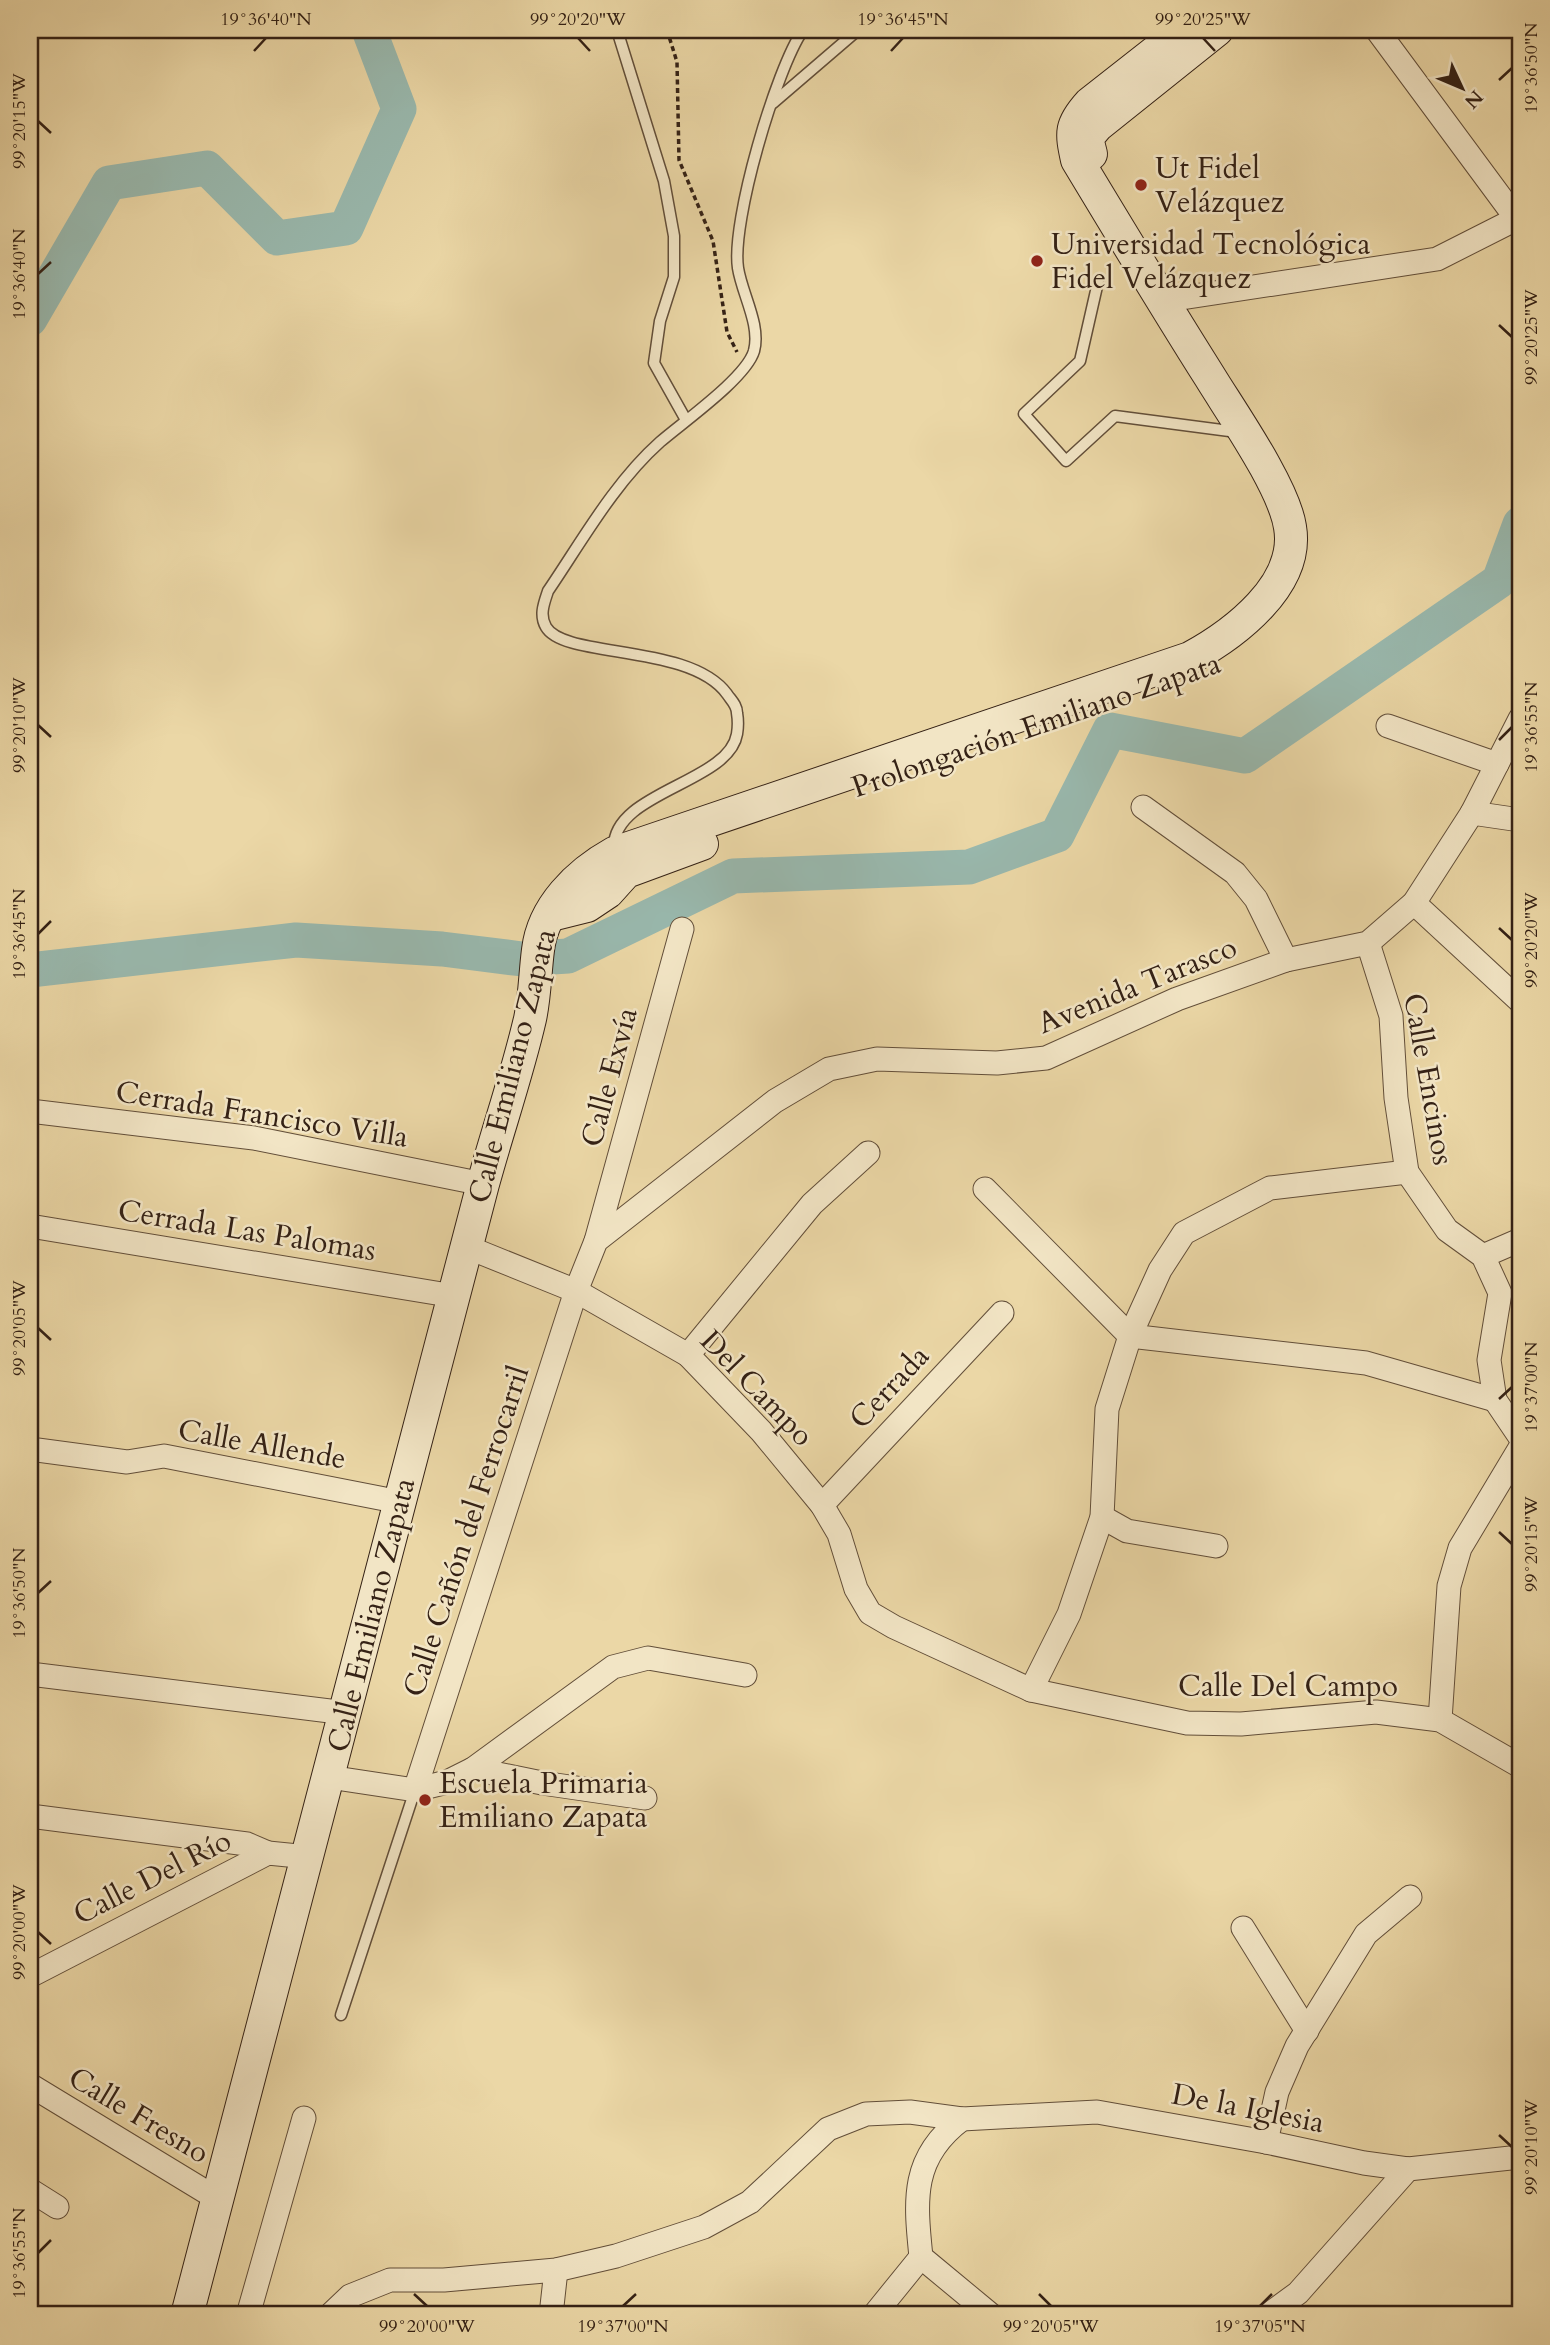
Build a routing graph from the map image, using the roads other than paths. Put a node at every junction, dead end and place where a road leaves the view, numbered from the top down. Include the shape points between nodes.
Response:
1 (617, 30) edge
2 (803, 30) edge
3 (858, 30) edge
4 (1183, 30) edge
5 (1217, 30) edge
6 (1377, 30) edge
7 (770, 105) junction
8 (1079, 135) junction
9 (1518, 217) edge
10 (1098, 282) dead end
11 (1171, 299) junction
12 (686, 420) junction
13 (1250, 433) junction
14 (1520, 719) edge
15 (1388, 726) dead end
16 (1497, 764) junction
17 (1143, 807) dead end
18 (1472, 813) junction
19 (1520, 820) edge
20 (620, 862) junction
21 (1414, 903) junction
22 (682, 929) dead end
23 (1368, 943) junction
24 (1286, 960) junction
25 (1520, 1001) edge
26 (30, 1111) edge
27 (867, 1153) dead end
28 (1407, 1172) junction
29 (483, 1184) junction
30 (985, 1189) dead end
31 (30, 1226) edge
32 (1520, 1240) edge
33 (596, 1241) junction
34 (467, 1247) junction
35 (1483, 1256) junction
36 (576, 1291) junction
37 (454, 1296) junction
38 (1002, 1313) dead end
39 (1130, 1336) junction
40 (688, 1355) junction
41 (1495, 1400) junction
42 (1520, 1437) edge
43 (1520, 1448) edge
44 (30, 1449) edge
45 (400, 1502) junction
46 (822, 1505) junction
47 (1102, 1517) junction
48 (1216, 1546) dead end
49 (894, 1627) joint
50 (30, 1674) edge
51 (745, 1675) dead end
52 (1031, 1690) junction
53 (346, 1713) junction
54 (1440, 1720) junction
55 (1520, 1766) edge
56 (473, 1769) junction
57 (329, 1777) junction
58 (415, 1790) junction
59 (645, 1798) dead end
60 (30, 1816) edge
61 (268, 1853) junction
62 (308, 1857) junction
63 (1410, 1897) dead end
64 (1243, 1928) dead end
65 (30, 1976) edge
66 (341, 2015) dead end
67 (1307, 2031) junction
68 (30, 2085) edge
69 (304, 2118) dead end
70 (962, 2119) junction
71 (1266, 2142) junction
72 (1520, 2157) edge
73 (1408, 2169) junction
74 (30, 2190) edge
75 (216, 2198) junction
76 (57, 2207) dead end
77 (921, 2257) junction
78 (556, 2270) junction
79 (187, 2315) edge
80 (248, 2315) edge
81 (330, 2315) edge
82 (551, 2315) edge
83 (874, 2315) edge
84 (991, 2315) edge
85 (1268, 2315) edge

1 - 12 lane via 664,181 674,236 674,277 660,321 654,363
2 - 7 lane
3 - 7 lane
4 - 8 main road via 1090,103 1078,116
5 - 8 main road via 1097,126
6 - 9 street
7 - 12 lane via 738,226 738,267 753,324 754,349 745,370
8 - 11 main road, Prolongación Emiliano Zapata
9 - 11 street via 1437,259
10 - 13 lane via 1080,360 1024,414 1066,461 1115,416
11 - 13 main road, Prolongación Emiliano Zapata
11 - 20 main road, Prolongación Emiliano Zapata via 1268,436 1308,525 1304,559 1292,593 1262,631 1236,655 1199,674
12 - 20 lane via 657,445 608,503 548,591 541,610 546,628 562,640 668,659 721,686 737,708 737,736 724,757 623,819 613,836
13 - 20 main road, Prolongación Emiliano Zapata via 1290,527 1289,547 1276,584 1250,618 1224,640 1190,658
14 - 16 street, Avenida Tarasco
15 - 16 street
16 - 18 street, Avenida Tarasco
17 - 24 street via 1235,873 1255,900
18 - 19 street
18 - 21 street, Avenida Tarasco
20 - 29 main road, Calle Emiliano Zapata via 608,892 587,906 551,915 538,947 530,1020
21 - 23 street, Avenida Tarasco
21 - 25 street
22 - 33 street, Calle Exvía
23 - 24 street, Avenida Tarasco
23 - 28 street, Calle Encinos via 1391,1016
24 - 33 street, Avenida Tarasco via 1177,999 1046,1058 997,1063 877,1059 829,1069 775,1101
26 - 29 street, Cerrada Francisco Villa via 254,1138
27 - 40 street via 812,1204
28 - 35 street, Calle Encinos via 1447,1230
28 - 39 street via 1270,1188 1184,1233 1160,1269
29 - 34 main road, Calle Emiliano Zapata
30 - 39 street
31 - 37 street, Cerrada Las Palomas
32 - 35 street
33 - 36 street
34 - 36 street, Del Campo
34 - 37 main road, Calle Emiliano Zapata
35 - 41 street, Calle Encinos via 1500,1293 1489,1360
36 - 40 street, Del Campo
36 - 58 street, Calle Cañón del Ferrocarril
37 - 45 main road, Calle Emiliano Zapata
38 - 46 street, Cerrada
39 - 41 street via 1366,1363
39 - 47 street via 1107,1409
40 - 46 street, Del Campo via 761,1431
41 - 42 street, Calle Encinos
43 - 54 street via 1460,1548 1449,1587
44 - 45 street, Calle Allende via 127,1462 164,1456
45 - 53 main road, Calle Emiliano Zapata
46 - 49 street, Del Campo via 839,1534 856,1589 870,1614
47 - 48 street via 1127,1531
47 - 52 street via 1069,1614
49 - 52 street, Calle Del Campo
50 - 53 street
51 - 56 street via 648,1658 613,1667
52 - 54 street, Calle Del Campo via 1187,1723 1241,1724 1376,1712
53 - 57 main road, Calle Emiliano Zapata
54 - 55 street, Calle Del Campo
56 - 58 street
56 - 59 street
57 - 58 street
57 - 62 main road, Calle Emiliano Zapata
58 - 66 lane
60 - 61 street via 247,1844
61 - 62 street, Calle Del Río
61 - 65 street, Calle Del Río
62 - 75 main road, Calle Emiliano Zapata
63 - 67 street via 1366,1934
64 - 67 street
67 - 71 street via 1277,2092
68 - 75 street, Calle Fresno
69 - 80 street
70 - 71 street, De la Iglesia via 1097,2112
70 - 77 street via 941,2135 924,2167 916,2199
70 - 78 street, De la Iglesia via 910,2112 866,2114 828,2129 750,2202 704,2227 617,2256
71 - 73 street, De la Iglesia
72 - 73 street, De la Iglesia
73 - 85 street via 1298,2293
74 - 76 street
75 - 79 main road, Calle Emiliano Zapata
77 - 83 street
77 - 84 street
78 - 81 street, De la Iglesia via 390,2280 350,2296
78 - 82 street

